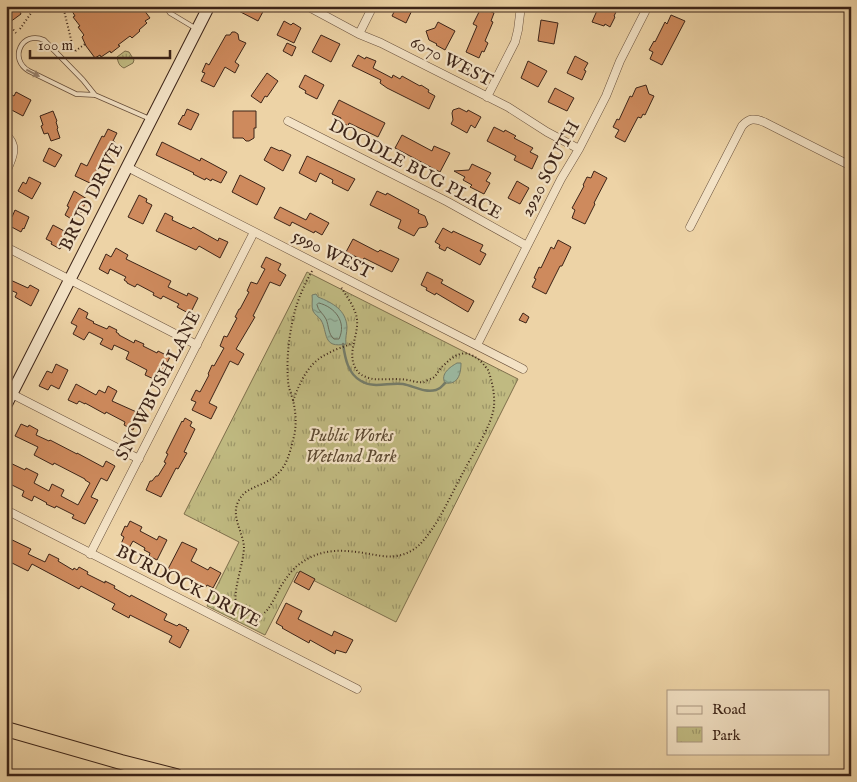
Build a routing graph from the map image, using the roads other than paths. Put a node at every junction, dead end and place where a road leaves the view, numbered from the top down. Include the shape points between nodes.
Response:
1 (165, 6) edge
2 (209, 6) edge
3 (307, 6) edge
4 (373, 6) edge
5 (521, 6) edge
6 (648, 6) edge
7 (197, 29) junction
8 (359, 34) junction
9 (95, 95) junction
10 (487, 97) junction
11 (151, 119) junction
12 (288, 121) dead end
13 (6, 135) edge
14 (579, 149) junction
15 (851, 166) edge
16 (127, 167) junction
17 (6, 172) edge
18 (690, 226) dead end
19 (254, 232) junction
20 (528, 246) junction
21 (6, 248) edge
22 (70, 280) junction
23 (197, 345) junction
24 (477, 345) junction
25 (523, 369) dead end
26 (9, 392) edge
27 (6, 405) edge
28 (139, 459) junction
29 (6, 510) edge
30 (90, 554) junction
31 (357, 690) dead end
32 (6, 729) edge
33 (6, 735) edge
34 (137, 776) edge
35 (176, 776) edge

1 - 7 lane via 170,13
2 - 7 main road, BRUD DRIVE
3 - 8 street, 6070 WEST
4 - 8 street
5 - 10 street via 514,42
6 - 14 street, 2920 SOUTH
7 - 11 main road, BRUD DRIVE
8 - 10 street, 6070 WEST
9 -> 9 lane via 44,40 27,40 20,47 18,56 25,69 76,94
9 - 11 lane
10 - 14 street, 6070 WEST
11 - 16 main road, BRUD DRIVE
12 - 20 street, DOODLE BUG PLACE
13 - 17 street via 13,143 14,152
14 - 20 street, 2920 SOUTH
15 - 18 street via 764,122 750,120 742,126
16 - 19 street, 5990 WEST
16 - 22 main road, BRUD DRIVE
19 - 23 street, SNOWBUSH LANE
19 - 24 street, 5990 WEST
20 - 24 street, 2920 SOUTH
21 - 22 street
22 - 23 street
22 - 26 main road, BRUD DRIVE
23 - 28 street, SNOWBUSH LANE
24 - 25 street, 5990 WEST
26 - 27 main road, BRUD DRIVE
26 - 28 street
28 - 30 street, SNOWBUSH LANE
29 - 30 street, BURDOCK DRIVE
30 - 31 street, BURDOCK DRIVE
32 - 35 highway
33 - 34 highway

